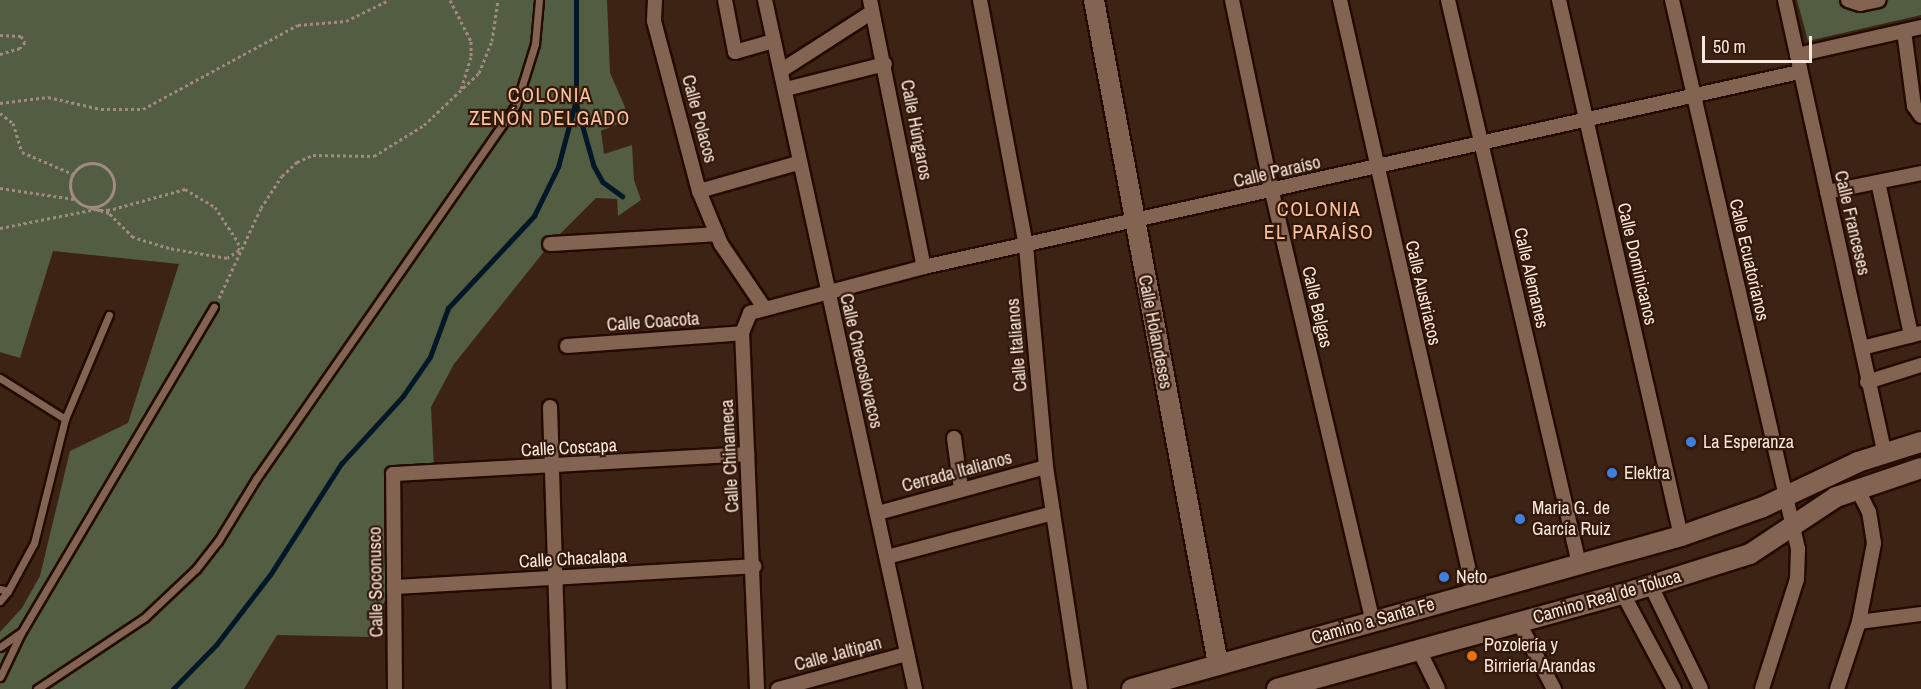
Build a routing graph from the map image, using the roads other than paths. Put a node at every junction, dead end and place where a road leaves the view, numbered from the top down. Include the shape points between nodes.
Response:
1 (539, 0) edge
2 (655, 0) edge
3 (725, 0) edge
4 (765, 0) edge
5 (980, 0) edge
6 (1094, 0) edge
7 (1233, 0) edge
8 (1340, 0) edge
9 (1448, 0) edge
10 (1559, 0) edge
11 (1672, 0) edge
12 (1785, 0) edge
13 (1848, 0) edge
14 (1879, 0) edge
15 (871, 6) edge
16 (1921, 27) edge
17 (1904, 31) junction
18 (773, 41) junction
19 (1797, 55) junction
20 (885, 64) junction
21 (782, 70) junction
22 (1799, 72) junction
23 (786, 89) junction
24 (1694, 96) junction
25 (1921, 116) edge
26 (1586, 120) junction
27 (1481, 144) junction
28 (798, 163) junction
29 (1376, 168) junction
30 (1921, 173) edge
31 (1878, 182) junction
32 (699, 191) junction
33 (1272, 192) junction
34 (1827, 192) junction
35 (1134, 222) junction
36 (719, 239) junction
37 (550, 244) dead end
38 (1026, 246) junction
39 (924, 267) junction
40 (826, 291) junction
41 (763, 306) junction
42 (214, 307) road end
43 (109, 315) dead end
44 (742, 333) junction
45 (1916, 334) edge
46 (567, 346) dead end
47 (1862, 348) junction
48 (1921, 366) edge
49 (0, 378) edge
50 (1867, 382) junction
51 (550, 407) dead end
52 (65, 419) junction
53 (954, 438) dead end
54 (1921, 442) edge
55 (1885, 453) junction
56 (747, 454) junction
57 (552, 467) junction
58 (1046, 467) junction
59 (1921, 468) edge
60 (393, 474) joint
61 (1857, 488) junction
62 (961, 489) junction
63 (1785, 498) junction
64 (878, 513) junction
65 (1053, 513) junction
66 (1795, 527) junction
67 (1681, 536) junction
68 (887, 557) junction
69 (1579, 564) junction
70 (754, 566) junction
71 (554, 578) junction
72 (1651, 586) junction
73 (394, 587) junction
74 (4, 590) edge
75 (1474, 593) junction
76 (1623, 594) junction
77 (0, 601) edge
78 (1921, 614) edge
79 (1372, 621) junction
80 (1859, 622) junction
81 (1519, 623) junction
82 (21, 633) junction
83 (0, 647) edge
84 (1419, 650) junction
85 (907, 654) junction
86 (1218, 664) junction
87 (0, 677) edge
88 (1319, 684) edge
89 (36, 689) edge
90 (395, 689) edge
91 (559, 689) edge
92 (757, 689) edge
93 (778, 689) edge
94 (915, 689) edge
95 (1080, 689) edge
96 (1132, 689) edge
97 (1277, 689) edge
98 (1438, 689) edge
99 (1554, 689) edge
100 (1674, 689) edge
101 (1701, 689) edge
102 (1762, 689) edge
103 (1837, 689) edge

1 - 89 lane via 535,44 516,105 256,479 218,541 196,569 144,618
2 - 32 street, Calle Polacos via 654,21
3 - 18 street via 735,52
4 - 18 street, Calle Checoslovacos
5 - 38 street, Calle Italianos
6 - 35 main road, Calle Holandeses
7 - 33 street, Calle Belgas
8 - 29 street, Calle Austriacos
9 - 27 street, Calle Alemanes
10 - 26 street, Calle Dominicanos
11 - 24 street, Calle Ecuatorianos
12 - 19 street, Calle Franceses
13 - 14 street via 1860,4
15 - 20 street, Calle Húngaros
15 - 21 street
16 - 17 street
17 - 19 street
17 - 25 street via 1914,106
18 - 21 street, Calle Checoslovacos
19 - 22 street, Calle Franceses
20 - 23 street
20 - 39 street, Calle Húngaros
21 - 23 street, Calle Checoslovacos
22 - 24 street, Calle Paraíso
22 - 34 street, Calle Franceses
23 - 28 street, Calle Checoslovacos
24 - 26 street, Calle Paraíso
24 - 63 street, Calle Ecuatorianos
26 - 27 street, Calle Paraíso
26 - 67 street, Calle Dominicanos
27 - 29 street, Calle Paraíso
27 - 69 street, Calle Alemanes
28 - 32 street
28 - 40 street, Calle Checoslovacos
29 - 33 street, Calle Paraíso
29 - 75 street, Calle Austriacos
30 - 31 street
31 - 34 street
31 - 45 street
32 - 36 street, Calle Polacos
33 - 35 street, Calle Paraíso
33 - 79 street, Calle Belgas
34 - 47 street, Calle Franceses
35 - 38 street, Calle Paraíso
35 - 86 main road, Calle Holandeses
36 - 37 street
36 - 41 street
38 - 39 street, Calle Paraíso
38 - 58 street, Calle Italianos
39 - 40 street, Calle Paraíso
40 - 41 street, Calle Paraíso
40 - 64 street, Calle Checoslovacos
41 - 44 street via 750,313
42 - 82 lane
43 - 52 lane
44 - 46 street, Calle Coacota
44 - 56 street, Calle Chinameca
45 - 47 street
47 - 50 street, Calle Franceses
48 - 50 street
49 - 52 lane
50 - 55 street, Calle Franceses
51 - 57 street
52 - 74 lane via 34,543
53 - 62 street
54 - 55 main road
55 - 63 main road via 1827,475
56 - 57 street, Calle Coscapa
56 - 70 street, Calle Chinameca
57 - 60 street, Calle Coscapa
57 - 71 street
58 - 62 street, Cerrada Italianos
58 - 65 street, Calle Italianos
59 - 61 main road, Camino Real de Toluca
60 - 73 street, Calle Soconusco
61 - 66 main road, Camino Real de Toluca via 1836,497
61 - 80 street via 1874,531
62 - 64 street, Cerrada Italianos
63 - 66 street, Calle Ecuatorianos
63 - 67 main road, Camino a Santa Fe
64 - 68 street, Calle Checoslovacos
65 - 68 street
65 - 95 street, Calle Italianos
66 - 72 main road, Camino Real de Toluca via 1750,554
66 - 102 street, Calle Ecuatorianos via 1797,579
67 - 69 main road, Camino a Santa Fe
68 - 85 street, Calle Checoslovacos
69 - 75 main road, Camino a Santa Fe
70 - 71 street, Calle Chacalapa
70 - 92 street, Calle Chinameca
71 - 73 street, Calle Chacalapa
71 - 91 street
72 - 76 main road, Camino Real de Toluca
72 - 101 street
73 - 90 street, Calle Soconusco
74 - 77 lane
75 - 79 main road, Camino a Santa Fe
76 - 81 main road, Camino Real de Toluca
76 - 100 street
78 - 80 street
79 - 86 main road, Camino a Santa Fe
80 - 103 street
81 - 84 main road, Camino Real de Toluca
81 - 99 street
82 - 83 lane
82 - 87 lane
84 - 88 main road, Camino Real de Toluca
84 - 98 street
85 - 93 street, Calle Jaltipan
85 - 94 street, Calle Checoslovacos
86 - 96 main road, Camino a Santa Fe
88 - 97 main road, Camino Real de Toluca

